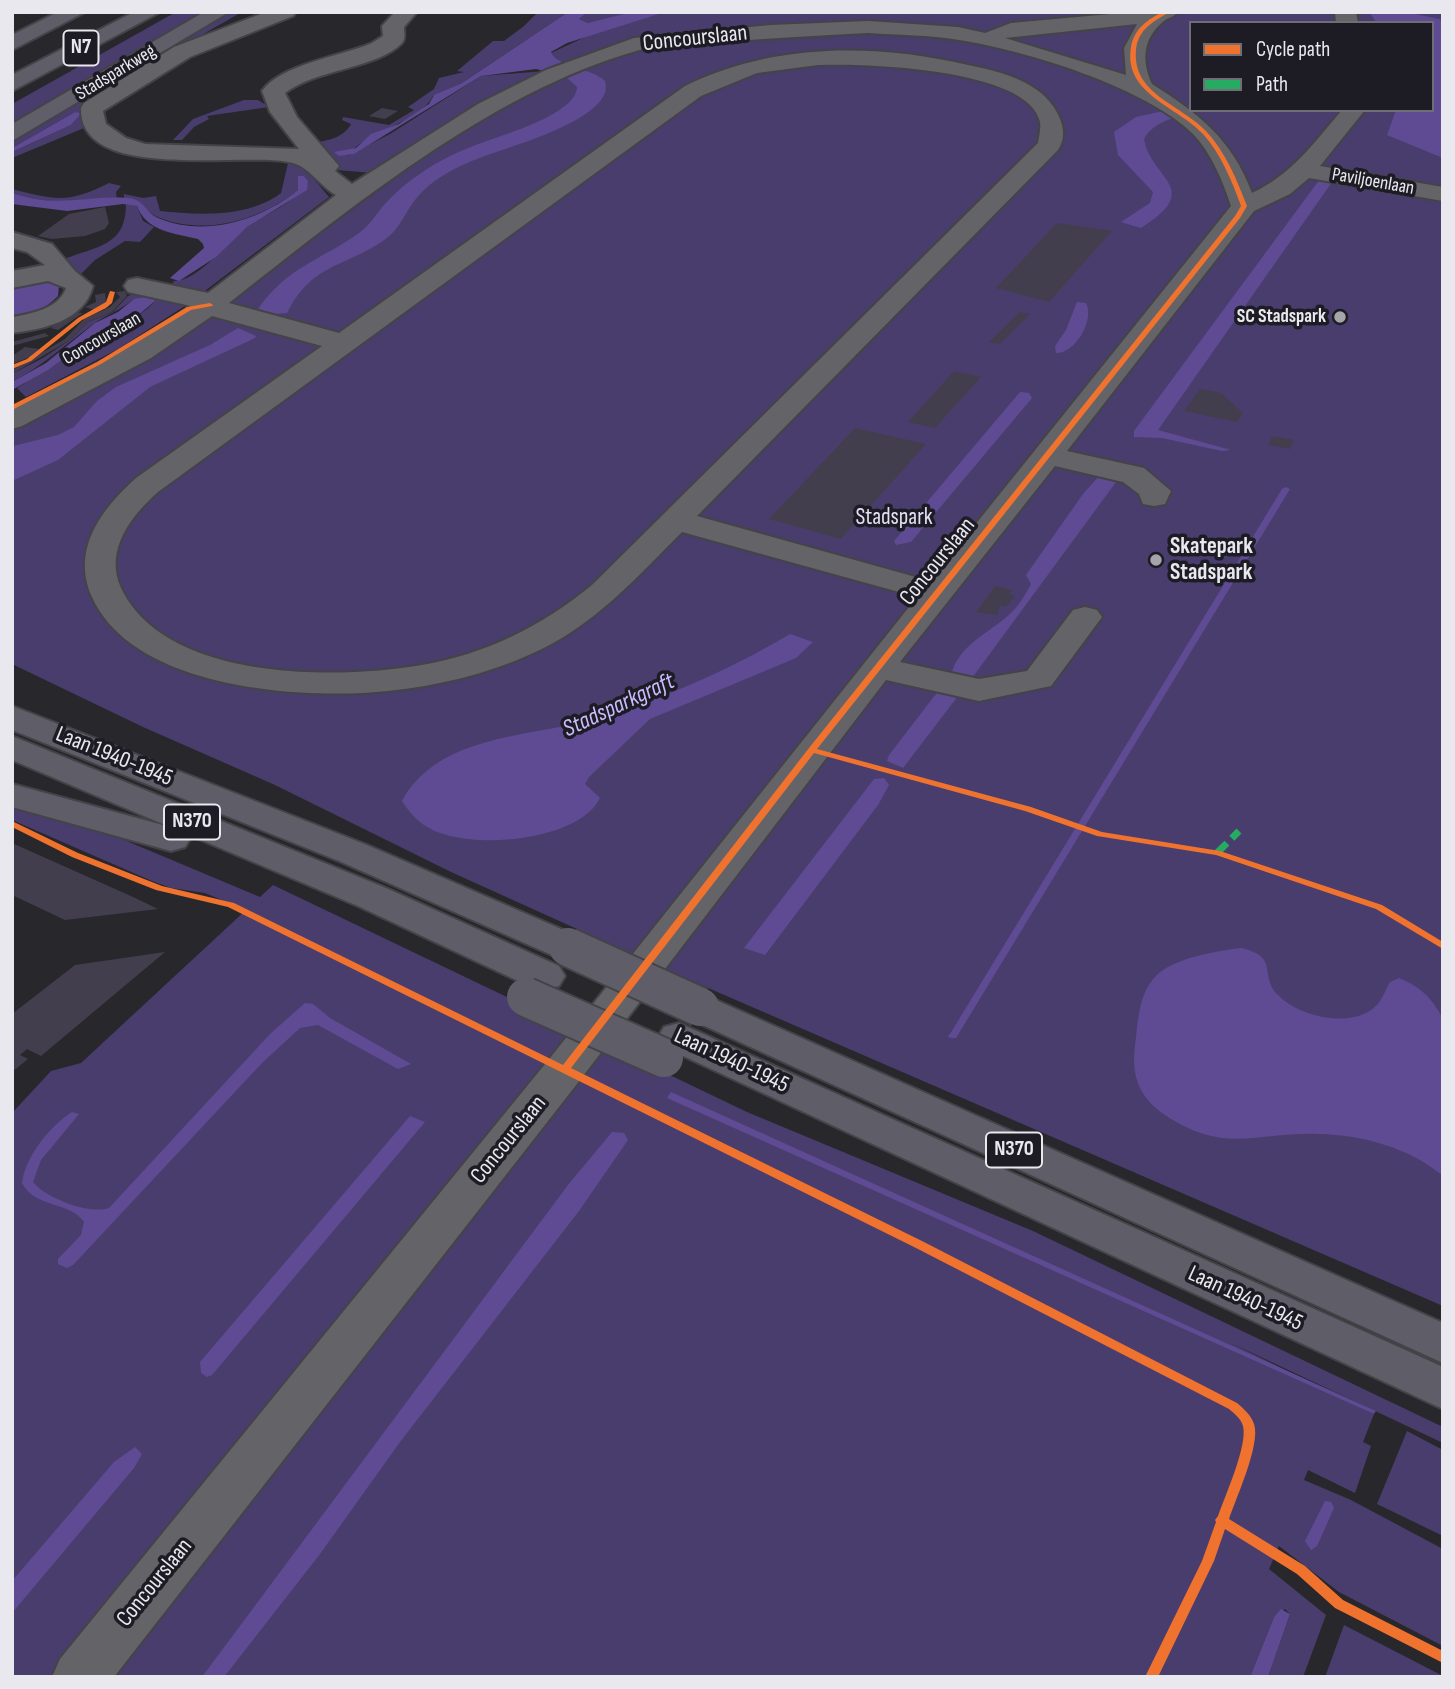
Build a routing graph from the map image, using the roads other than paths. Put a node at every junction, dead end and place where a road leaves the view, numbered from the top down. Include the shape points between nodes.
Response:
1 (44, 12) edge
2 (75, 12) edge
3 (118, 12) edge
4 (150, 12) edge
5 (219, 12) edge
6 (286, 12) edge
7 (407, 12) edge
8 (1163, 14) edge
9 (692, 19) dead end
10 (887, 20) edge
11 (12, 29) edge
12 (923, 29) junction
13 (983, 38) junction
14 (12, 44) edge
15 (634, 44) junction
16 (896, 59) junction
17 (12, 67) edge
18 (676, 67) junction
19 (12, 84) edge
20 (1143, 88) junction
21 (1353, 112) edge
22 (12, 134) edge
23 (1320, 173) junction
24 (381, 177) junction
25 (355, 193) junction
26 (1443, 194) edge
27 (1244, 206) junction
28 (12, 240) edge
29 (12, 280) edge
30 (72, 283) junction
31 (210, 305) junction
32 (12, 325) edge
33 (344, 343) junction
34 (12, 420) edge
35 (1049, 456) junction
36 (1154, 497) dead end
37 (676, 520) junction
38 (938, 593) junction
39 (1085, 617) dead end
40 (877, 668) junction
41 (12, 690) edge
42 (12, 717) edge
43 (12, 747) edge
44 (12, 773) edge
45 (12, 795) edge
46 (171, 839) junction
47 (353, 853) junction
48 (546, 973) junction
49 (681, 1034) junction
50 (1443, 1344) edge
51 (1443, 1389) edge
52 (80, 1677) edge

1 - 11 highway, N7
2 - 14 highway, N7
3 - 17 highway, N7
4 - 19 highway, N7
5 - 22 main road, Stadsparkweg
6 - 25 street via 220,35 151,71 92,108 95,128 129,149 301,156 342,189
7 - 24 street via 393,26 394,39 378,50 302,75 273,91 288,122 331,170
8 - 13 street via 1109,23 1011,29
8 - 20 street via 1144,26 1132,54
9 - 15 street
10 - 12 street, Concourslaan
10 - 18 street, Concourslaan via 771,31
12 - 13 street, Concourslaan
12 - 16 street
13 - 20 street, Concourslaan
15 - 18 street, Concourslaan
15 - 24 street, Concourslaan via 554,75 486,109
16 - 18 street via 831,57 731,74
16 - 37 street via 959,68 1020,90 1040,104 1051,120 1050,145
18 - 33 street
20 - 27 street, Concourslaan via 1206,134 1235,181
21 - 23 street, Paviljoenlaan
23 - 26 street, Paviljoenlaan
23 - 27 street, Paviljoenlaan
24 - 25 street, Concourslaan
25 - 31 street, Concourslaan
27 - 35 street, Concourslaan
28 - 30 street via 33,243 56,259
29 - 30 street via 31,275
30 - 31 street via 137,286
30 - 32 street via 65,307
31 - 33 street
31 - 34 street, Concourslaan via 141,352
33 - 37 street via 147,485 110,527 100,557 103,588 121,617 153,642 225,671 288,681 368,682 458,668 518,648 568,622
35 - 36 street via 1133,475 1156,491
35 - 38 street, Concourslaan
37 - 38 street
38 - 40 street, Concourslaan
39 - 40 street via 1039,679 979,690
40 - 52 street, Concourslaan via 565,1069
41 - 47 highway, N370 via 211,778
42 - 47 highway, Laan 1940-1945 / N370
43 - 48 highway, Laan 1940-1945 / N370
44 - 46 highway, N370
45 - 46 highway, N370
46 - 48 highway, N370
47 - 48 highway, Laan 1940-1945 / N370
48 - 49 highway, N370, bridge
48 - 49 highway, Laan 1940-1945 / N370, bridge
49 - 50 highway, Laan 1940-1945 / N370
49 - 51 highway, Laan 1940-1945 / N370

